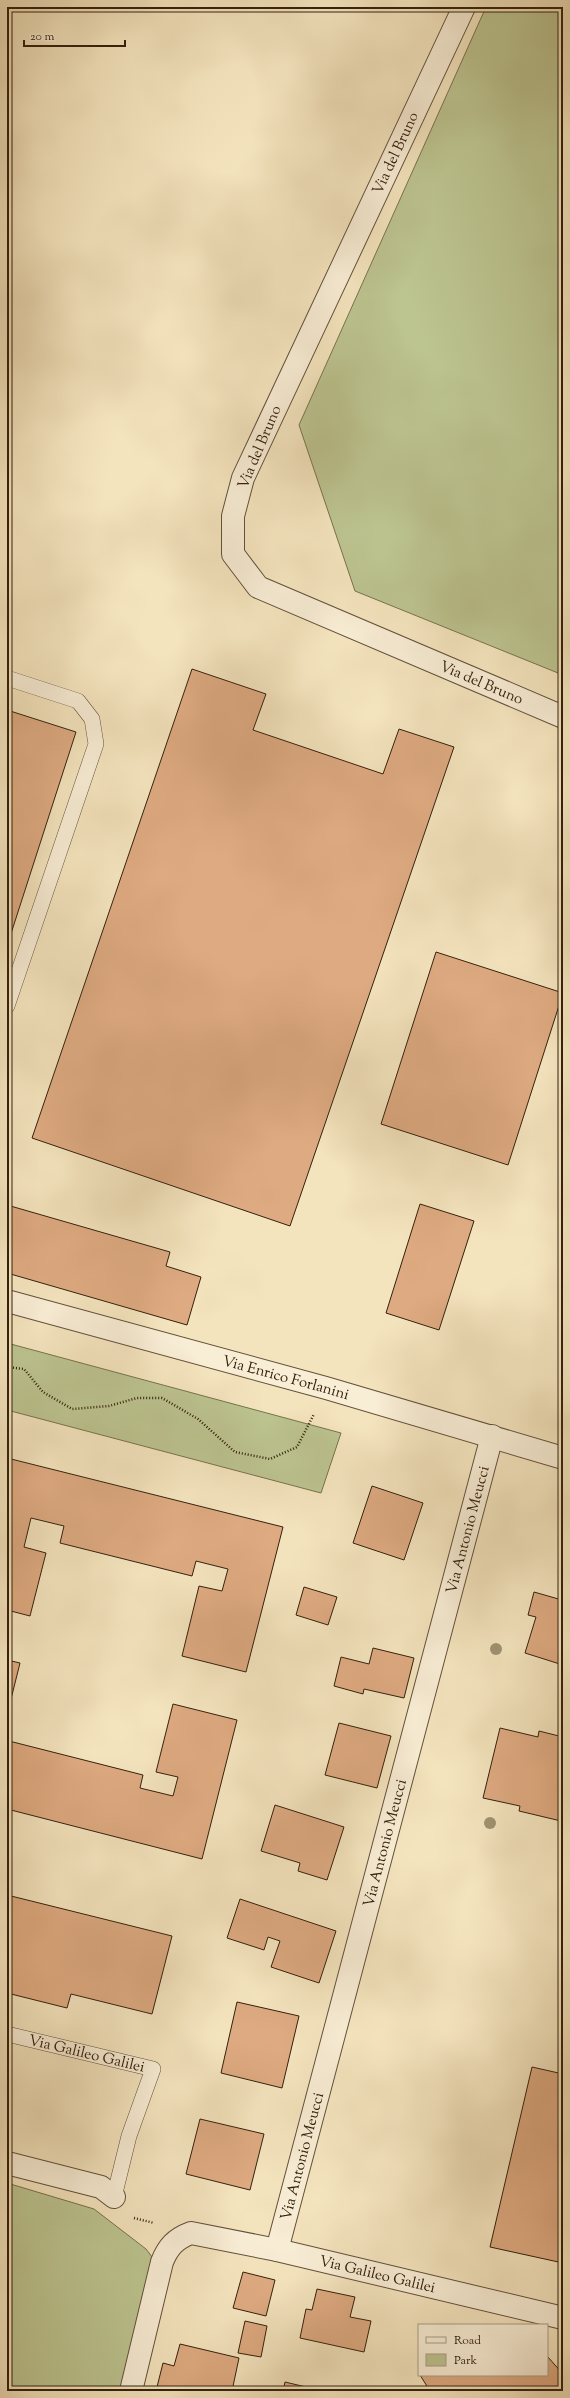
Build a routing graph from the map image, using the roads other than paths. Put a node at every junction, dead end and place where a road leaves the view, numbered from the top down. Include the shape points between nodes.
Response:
1 (464, 7) edge
2 (7, 678) edge
3 (563, 717) edge
4 (7, 1006) edge
5 (7, 1302) edge
6 (492, 1436) junction
7 (563, 1458) edge
8 (7, 2034) edge
9 (7, 2163) edge
10 (114, 2197) joint
11 (277, 2250) junction
12 (563, 2318) edge
13 (131, 2391) edge

1 - 3 street, Via del Bruno via 243,478 233,516 234,554 258,587
2 - 4 lane via 78,701 92,719 96,744
5 - 6 street, Via Enrico Forlanini via 326,1388
6 - 7 street, Via Enrico Forlanini
6 - 11 street, Via Antonio Meucci
8 - 10 lane, Via Galileo Galilei via 153,2069 129,2136
9 - 10 street via 101,2187
11 - 12 street, Via Galileo Galilei
11 - 13 street, Via Galileo Galilei via 191,2233 178,2238 166,2251 162,2262

